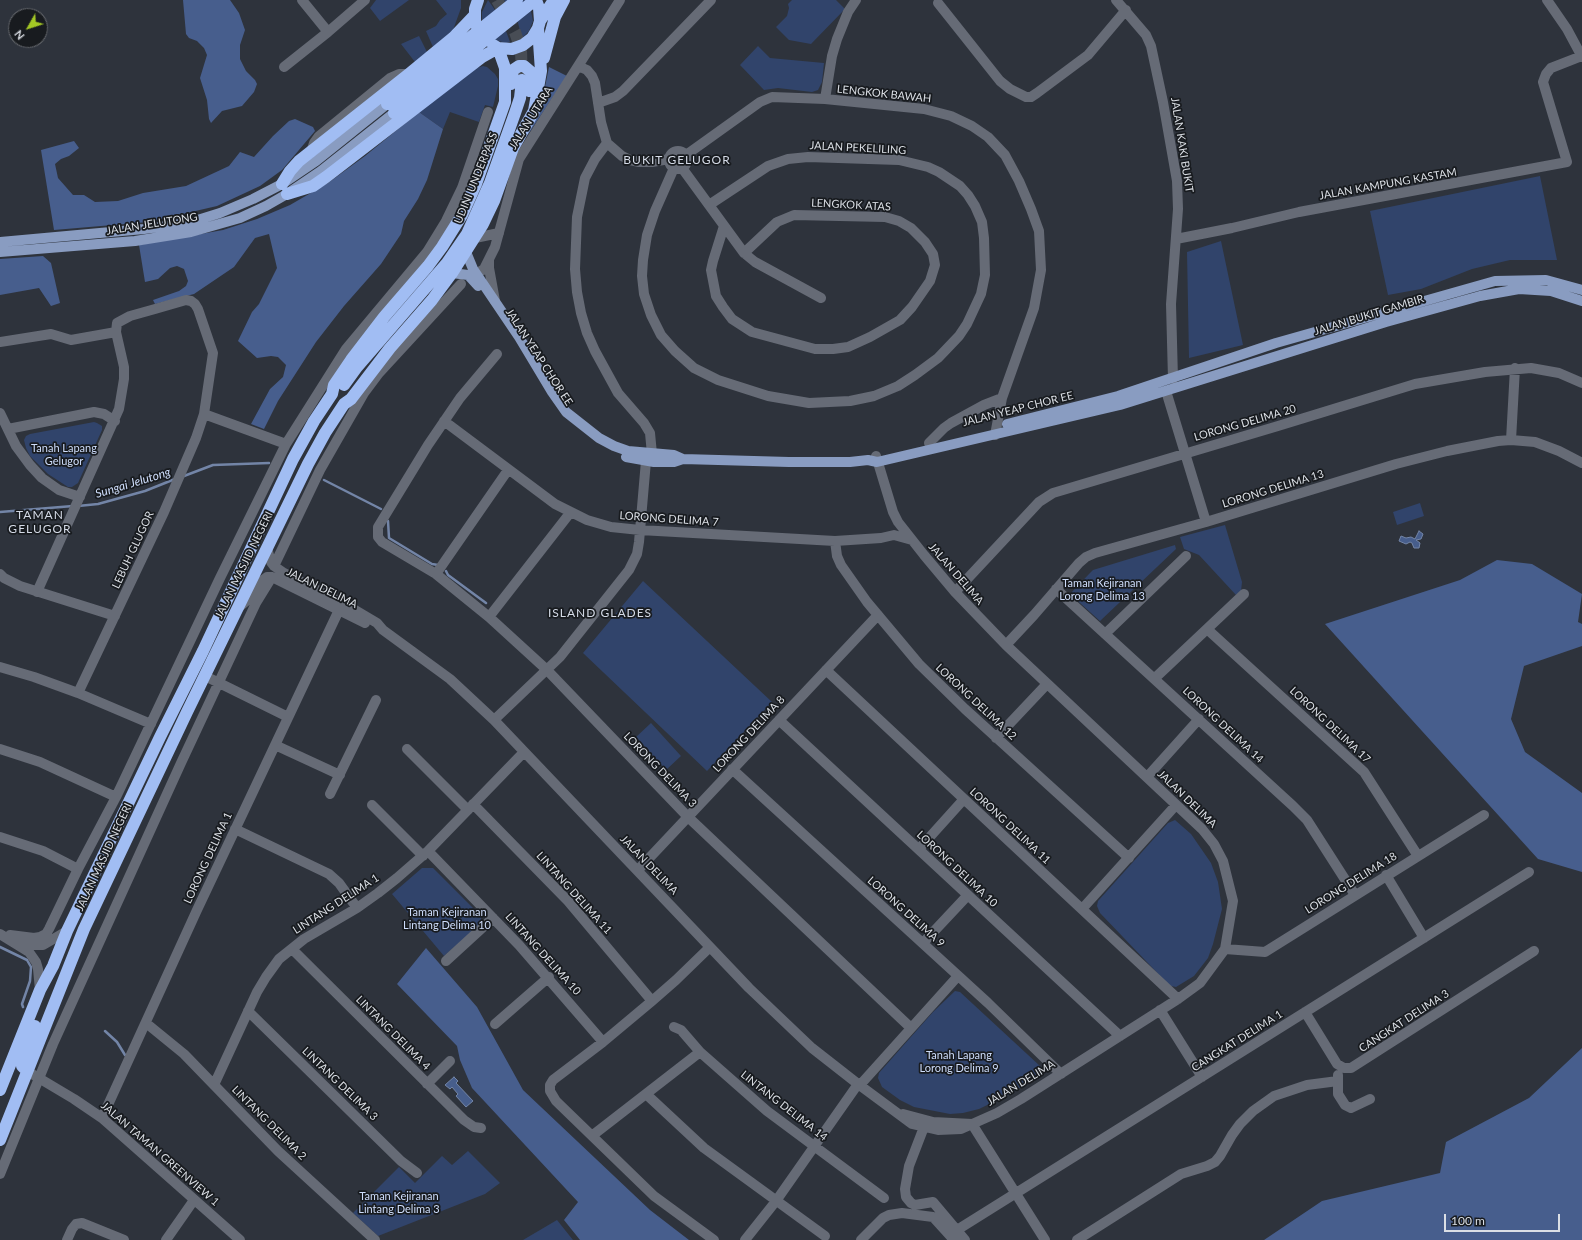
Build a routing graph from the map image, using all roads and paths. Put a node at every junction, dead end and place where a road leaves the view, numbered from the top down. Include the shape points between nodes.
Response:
1 (302, 0) edge
2 (366, 0) edge
3 (517, 0) edge
4 (536, 0) edge
5 (554, 0) edge
6 (564, 0) edge
7 (620, 0) edge
8 (711, 0) edge
9 (856, 0) edge
10 (1116, 0) edge
11 (1550, 1) edge
12 (938, 3) dead end
13 (473, 5) edge
14 (1126, 10) junction
15 (505, 17) junction
16 (539, 25) junction
17 (328, 32) junction
18 (454, 37) junction
19 (498, 48) junction
20 (1582, 57) edge
21 (578, 66) junction
22 (284, 67) dead end
23 (542, 71) junction
24 (522, 80) tunnel mouth
25 (825, 99) junction
26 (505, 102) junction
27 (598, 103) junction
28 (390, 108) joint
29 (488, 112) dead end
30 (607, 143) junction
31 (513, 148) junction
32 (686, 154) junction
33 (675, 165) junction
34 (285, 189) junction
35 (709, 205) junction
36 (724, 226) junction
37 (499, 233) junction
38 (475, 238) junction
39 (1176, 239) junction
40 (0, 242) edge
41 (0, 252) edge
42 (466, 252) junction
43 (744, 253) junction
44 (489, 260) junction
45 (452, 273) junction
46 (476, 274) junction
47 (461, 284) dead end
48 (1582, 290) edge
49 (821, 298) dead end
50 (1582, 301) edge
51 (495, 302) junction
52 (116, 332) junction
53 (0, 342) edge
54 (372, 350) junction
55 (497, 354) dead end
56 (1516, 368) junction
57 (1172, 379) junction
58 (1582, 383) edge
59 (1166, 391) junction
60 (332, 394) junction
61 (1002, 398) junction
62 (344, 404) junction
63 (0, 413) edge
64 (204, 414) junction
65 (115, 421) junction
66 (444, 421) junction
67 (8, 429) junction
68 (995, 431) junction
69 (1511, 440) junction
70 (929, 443) junction
71 (286, 444) junction
72 (1185, 453) junction
73 (649, 458) junction
74 (874, 459) junction
75 (1582, 463) edge
76 (508, 470) junction
77 (285, 476) junction
78 (264, 488) junction
79 (79, 499) junction
80 (275, 499) junction
81 (570, 513) junction
82 (898, 522) junction
83 (1206, 522) junction
84 (640, 530) junction
85 (875, 538) junction
86 (912, 540) junction
87 (835, 541) junction
88 (267, 548) junction
89 (1186, 556) dead end
90 (274, 566) junction
91 (0, 574) edge
92 (436, 574) junction
93 (272, 577) junction
94 (1056, 589) junction
95 (37, 592) junction
96 (955, 592) junction
97 (1244, 594) dead end
98 (238, 608) junction
99 (339, 610) junction
100 (878, 614) junction
101 (115, 616) junction
102 (489, 617) junction
103 (1207, 629) junction
104 (383, 630) junction
105 (1105, 634) junction
106 (1006, 645) junction
107 (0, 667) edge
108 (547, 670) junction
109 (826, 670) junction
110 (205, 676) junction
111 (1155, 678) junction
112 (218, 682) junction
113 (1046, 685) junction
114 (78, 693) junction
115 (376, 700) dead end
116 (288, 717) junction
117 (1199, 719) junction
118 (494, 720) junction
119 (778, 720) junction
120 (151, 724) junction
121 (996, 738) junction
122 (275, 745) junction
123 (0, 749) edge
124 (407, 749) dead end
125 (524, 752) junction
126 (164, 761) junction
127 (179, 768) junction
128 (732, 769) junction
129 (340, 775) junction
130 (1147, 777) junction
131 (330, 794) dead end
132 (116, 797) junction
133 (964, 799) junction
134 (372, 805) dead end
135 (1176, 805) junction
136 (471, 807) junction
137 (1484, 815) dead end
138 (688, 817) junction
139 (235, 829) junction
140 (0, 837) edge
141 (919, 849) junction
142 (425, 854) junction
143 (1418, 856) junction
144 (1128, 858) junction
145 (78, 869) junction
146 (638, 870) junction
147 (1529, 872) dead end
148 (1386, 875) junction
149 (968, 895) junction
150 (1355, 895) junction
151 (357, 908) junction
152 (1082, 909) junction
153 (494, 918) junction
154 (67, 931) junction
155 (3, 934) edge
156 (1424, 938) junction
157 (923, 943) junction
158 (710, 947) junction
159 (292, 949) junction
160 (1225, 949) junction
161 (1534, 951) dead end
162 (446, 961) dead end
163 (52, 966) junction
164 (958, 976) junction
165 (549, 977) junction
166 (40, 990) junction
167 (1178, 999) junction
168 (652, 1001) junction
169 (1160, 1010) junction
170 (248, 1011) junction
171 (1306, 1012) junction
172 (146, 1022) junction
173 (495, 1024) dead end
174 (674, 1027) dead end
175 (912, 1028) junction
176 (1120, 1036) junction
177 (603, 1042) junction
178 (700, 1052) junction
179 (450, 1061) dead end
180 (1340, 1067) junction
181 (27, 1071) junction
182 (1061, 1074) junction
183 (1202, 1077) junction
184 (40, 1078) junction
185 (1338, 1081) junction
186 (427, 1084) junction
187 (214, 1085) junction
188 (859, 1085) junction
189 (0, 1090) edge
190 (646, 1094) junction
191 (1370, 1099) dead end
192 (901, 1114) junction
193 (102, 1118) junction
194 (972, 1124) junction
195 (924, 1127) junction
196 (481, 1128) dead end
197 (592, 1135) junction
198 (0, 1140) edge
199 (814, 1146) junction
200 (416, 1173) dead end
201 (0, 1174) edge
202 (1016, 1193) junction
203 (884, 1198) dead end
204 (194, 1200) junction
205 (776, 1201) junction
206 (955, 1235) edge
207 (825, 1236) dead end
208 (67, 1240) edge
209 (124, 1240) edge
210 (166, 1240) edge
211 (240, 1240) edge
212 (375, 1240) edge
213 (714, 1240) edge
214 (745, 1240) edge
215 (861, 1240) edge
216 (965, 1240) edge
217 (1045, 1240) edge
218 (1077, 1240) edge

1 - 17 street
2 - 17 street
3 - 15 highway
4 - 15 highway
4 - 16 highway, JALAN MASJID NEGERI via 540,8
5 - 16 highway
6 - 23 highway via 555,17
7 - 21 street, JALAN UTARA
8 - 27 street via 622,91
9 - 25 street via 839,32
10 - 14 street, JALAN KAKI BUKIT
11 - 20 street
12 - 14 street via 1000,81 1026,97 1037,93 1088,55
13 - 18 highway
13 - 18 highway
13 - 19 highway via 478,31 488,43
14 - 39 street, JALAN KAKI BUKIT via 1149,41 1163,102 1177,181
15 - 28 highway
16 - 19 highway via 532,38 523,45 512,49
16 - 23 highway, JALAN MASJID NEGERI
17 - 22 street
18 - 34 highway via 299,161 290,171
19 - 26 highway, JALAN MASJID NEGERI via 505,68
19 - 34 highway via 482,56 313,186
20 - 39 street, JALAN KAMPUNG KASTAM via 1551,68 1544,82 1567,162 1299,212
21 - 27 street via 592,76
21 - 37 street, JALAN UTARA via 519,159
23 - 31 highway, JALAN MASJID NEGERI via 534,111
24 - 54 highway, UDINI UNDERPASS via 515,113 495,169 467,234 447,263
25 - 32 street, LENGKOK BAWAH via 772,97 760,102
25 - 61 street, LENGKOK BAWAH via 924,109 951,116 988,136 1005,155 1019,180 1039,231 1040,270 1034,308
26 - 31 highway via 511,92 513,70 519,66 527,68 532,79
26 - 60 highway, JALAN MASJID NEGERI via 476,184 462,215 428,266 384,316 351,360 334,385
27 - 30 street via 600,122
28 - 34 main road, JALAN JELUTONG via 321,171
29 - 71 street via 462,188 428,252 346,349
30 - 33 street via 630,160
30 - 73 street via 585,178 577,217 577,292 583,320 595,351 616,390 650,433
31 - 38 highway, JALAN MASJID NEGERI via 494,201
32 - 33 street, JALAN PEKELILING via 687,164
32 - 33 street via 676,151 671,154
33 - 35 street
33 - 35 street, JALAN PEKELILING via 647,234 642,276 644,294 661,335 694,368 718,380 768,396 809,403 850,401 874,396 898,386 938,358 959,336 981,294 985,275 982,222 968,195 960,186 928,167 899,160 788,158 768,166
34 - 40 main road, JALAN JELUTONG via 188,222 144,230
34 - 41 main road, JALAN JELUTONG via 266,206 240,218 191,232 135,241
35 - 36 street
36 - 43 street
36 - 43 street, LENGKOK ATAS via 711,270 716,296 723,307 732,319 752,332 815,348 848,347 870,338 900,320 930,281 935,265 933,254 911,228 899,220 885,217 794,214 777,222
37 - 38 street
37 - 44 street, JALAN UTARA
38 - 42 highway, JALAN MASJID NEGERI
39 - 57 street, JALAN KAKI BUKIT via 1171,304
42 - 45 highway, JALAN MASJID NEGERI
42 - 46 main road, JALAN YEAP CHOR EE
43 - 49 street via 755,262
44 - 46 street, JALAN UTARA via 484,269
44 - 51 street, JALAN UTARA
45 - 62 highway, JALAN MASJID NEGERI via 351,399
45 - 73 main road, JALAN YEAP CHOR EE via 468,275 473,279 550,399 576,430 620,455
46 - 51 main road, JALAN YEAP CHOR EE
47 - 90 street via 379,373 364,393 320,470
48 - 57 main road, JALAN BUKIT GAMBIR via 1546,280 1496,281 1276,343
50 - 59 main road, JALAN BUKIT GAMBIR via 1551,291 1519,289 1480,296 1386,322
51 - 73 main road, JALAN YEAP CHOR EE via 566,412 599,438
52 - 53 street via 71,340 51,334
52 - 64 street, LEBUH GLUGOR via 117,323 130,316 186,300 195,304 213,353
52 - 65 street via 124,367 124,379
54 - 60 highway, UDINI UNDERPASS via 341,389
54 - 62 highway, UDINI UNDERPASS via 345,394
55 - 66 street
56 - 58 street, LORONG DELIMA 20 via 1537,368 1559,373
56 - 69 street
56 - 72 street, LORONG DELIMA 20 via 1415,384
57 - 68 main road, JALAN YEAP CHOR EE
59 - 68 main road, JALAN YEAP CHOR EE via 1120,405
59 - 72 street
60 - 77 highway, JALAN MASJID NEGERI via 314,421
61 - 68 street, LENGKOK BAWAH
61 - 70 street via 951,423
62 - 88 highway, JALAN MASJID NEGERI via 308,464
63 - 67 street
64 - 71 street
64 - 101 street, LEBUH GLUGOR via 177,483
65 - 67 street via 104,414 94,412
65 - 79 street
66 - 76 street, LORONG DELIMA 7
66 - 92 street, LORONG DELIMA 3 via 378,526 378,537 382,542
67 - 79 street via 16,446 42,478 59,490
68 - 70 main road, JALAN YEAP CHOR EE
68 - 74 main road, JALAN YEAP CHOR EE
69 - 75 street, LORONG DELIMA 13 via 1525,440 1548,446
69 - 83 street, LORONG DELIMA 13 via 1447,450
70 - 74 main road, JALAN YEAP CHOR EE
71 - 78 street
72 - 83 street
72 - 96 street, LORONG DELIMA 20 via 1053,492 1043,498
73 - 74 main road, JALAN YEAP CHOR EE via 674,455 683,459 789,462 850,462
73 - 84 street
74 - 82 street, JALAN DELIMA
76 - 81 street, LORONG DELIMA 7
76 - 92 street
77 - 78 street
77 - 80 highway, JALAN MASJID NEGERI
78 - 80 street
78 - 120 street
79 - 95 street
80 - 154 highway, JALAN MASJID NEGERI
81 - 84 street, LORONG DELIMA 7 via 611,527
81 - 102 street
82 - 85 street, LORONG DELIMA 7
82 - 86 street, JALAN DELIMA
83 - 94 street, LORONG DELIMA 13 via 1086,557
84 - 87 street, LORONG DELIMA 7
84 - 108 street via 637,554 630,570
85 - 86 street, LORONG DELIMA 7 via 894,535
85 - 87 street, LORONG DELIMA 7
86 - 96 street, JALAN DELIMA
87 - 100 street, LORONG DELIMA 12 via 841,565
88 - 90 street, JALAN DELIMA
88 - 98 highway, JALAN MASJID NEGERI
89 - 105 street
90 - 104 street, JALAN DELIMA via 350,607 377,623
91 - 95 street via 20,586
92 - 102 street, LORONG DELIMA 3
93 - 98 street, JALAN DELIMA via 263,580 249,599
93 - 99 street, JALAN DELIMA
93 - 112 street via 256,603
94 - 105 street, LORONG DELIMA 14
94 - 106 street, LORONG DELIMA 13
95 - 101 street
96 - 106 street, JALAN DELIMA
97 - 103 street
98 - 110 highway, JALAN MASJID NEGERI
99 - 104 street, JALAN DELIMA
99 - 116 street, LORONG DELIMA 1
100 - 109 street, LORONG DELIMA 8
100 - 121 street, LORONG DELIMA 12 via 928,674
101 - 114 street, LEBUH GLUGOR
102 - 108 street, LORONG DELIMA 3
103 - 111 street
103 - 143 street, LORONG DELIMA 17 via 1364,772
104 - 118 street, JALAN DELIMA via 450,679
105 - 111 street, LORONG DELIMA 14
106 - 113 street, JALAN DELIMA
107 - 114 street
108 - 118 street
108 - 138 street, LORONG DELIMA 3
109 - 119 street, LORONG DELIMA 8
109 - 133 street, LORONG DELIMA 11
110 - 112 street
110 - 126 highway, JALAN MASJID NEGERI
111 - 117 street, LORONG DELIMA 14
112 - 116 street
112 - 127 street
113 - 121 street
113 - 130 street, JALAN DELIMA
114 - 120 street
115 - 129 street
116 - 122 street, LORONG DELIMA 1
117 - 130 street
117 - 150 street, LORONG DELIMA 14 via 1308,820
118 - 125 street, JALAN DELIMA
119 - 128 street, LORONG DELIMA 8
119 - 141 street, LORONG DELIMA 10
120 - 132 street
121 - 144 street, LORONG DELIMA 12
122 - 129 street
122 - 139 street, LORONG DELIMA 1
123 - 132 street via 40,762
124 - 136 street, LINTANG DELIMA 11
125 - 136 street, LINTANG DELIMA 1
125 - 146 street, JALAN DELIMA
126 - 127 street
126 - 181 highway, JALAN MASJID NEGERI via 84,929
127 - 184 street via 53,1044
128 - 138 street, LORONG DELIMA 8
128 - 157 street, LORONG DELIMA 9
129 - 131 street
130 - 135 street, JALAN DELIMA
132 - 145 street
133 - 141 street
133 - 152 street, LORONG DELIMA 11
134 - 142 street, LINTANG DELIMA 10
135 - 144 street
135 - 160 street, JALAN DELIMA via 1210,839 1223,861 1233,901
136 - 142 street, LINTANG DELIMA 1
136 - 168 street, LINTANG DELIMA 11 via 568,901
137 - 143 street, LORONG DELIMA 18
138 - 146 street, LORONG DELIMA 8
138 - 175 street, LORONG DELIMA 3
139 - 151 street via 330,874
139 - 172 street, LORONG DELIMA 1
140 - 145 street via 43,851
141 - 149 street, LORONG DELIMA 10
142 - 151 street, LINTANG DELIMA 1
142 - 153 street, LINTANG DELIMA 10
143 - 148 street, LORONG DELIMA 18
144 - 152 street
145 - 155 street via 46,934 34,938
146 - 158 street, JALAN DELIMA
147 - 156 street, CANGKAT DELIMA 1
148 - 150 street, LORONG DELIMA 18
148 - 156 street
149 - 157 street
149 - 176 street, LORONG DELIMA 10
150 - 160 street, LORONG DELIMA 18 via 1265,952
151 - 159 street, LINTANG DELIMA 1 via 304,939
152 - 167 street, LORONG DELIMA 11
153 - 162 street
153 - 165 street, LINTANG DELIMA 10
154 - 155 street via 39,946
154 - 163 highway, JALAN MASJID NEGERI
155 - 166 street via 29,952 36,962
156 - 171 street, CANGKAT DELIMA 1
157 - 164 street, LORONG DELIMA 9
158 - 168 street
158 - 188 street, JALAN DELIMA via 773,1012 812,1048
159 - 170 street, LINTANG DELIMA 1 via 279,959 266,976
159 - 186 street, LINTANG DELIMA 4
160 - 167 street, JALAN DELIMA via 1200,983
161 - 180 street, CANGKAT DELIMA 3 via 1356,1067
163 - 166 highway, JALAN MASJID NEGERI
163 - 181 highway via 53,978 22,1059 22,1066
164 - 175 street
164 - 182 street, LORONG DELIMA 9
165 - 173 street
165 - 177 street, LINTANG DELIMA 10
166 - 189 highway, JALAN MASJID NEGERI
167 - 169 street, JALAN DELIMA
168 - 177 street
169 - 176 street, JALAN DELIMA
169 - 183 street
170 - 187 street, LINTANG DELIMA 1
170 - 200 street, LINTANG DELIMA 3
171 - 180 street
171 - 183 street, CANGKAT DELIMA 1
172 - 187 street, LINTANG DELIMA 2 via 184,1054
172 - 193 street, LORONG DELIMA 1
174 - 178 street, LINTANG DELIMA 14 via 681,1030
175 - 188 street
176 - 182 street, JALAN DELIMA
177 - 197 street via 550,1085 550,1091 556,1101
178 - 190 street
178 - 199 street, LINTANG DELIMA 14 via 767,1111
179 - 186 street
180 - 185 street
181 - 184 street, JALAN TAMAN GREENVIEW 1
181 - 198 highway, JALAN MASJID NEGERI
182 - 194 street, JALAN DELIMA via 997,1113
183 - 202 street, CANGKAT DELIMA 1
184 - 193 street, JALAN TAMAN GREENVIEW 1
184 - 201 street
185 - 191 street via 1338,1094 1348,1107 1358,1106
185 - 218 street via 1307,1084 1274,1096 1240,1124 1214,1162 1181,1174
186 - 196 street, LINTANG DELIMA 4 via 464,1120 474,1127
187 - 212 street, LINTANG DELIMA 2 via 278,1151
188 - 192 street, JALAN DELIMA
188 - 199 street
190 - 197 street
190 - 205 street via 704,1148
192 - 194 street, JALAN DELIMA via 933,1122
192 - 195 street, JALAN DELIMA via 912,1124
193 - 204 street, JALAN TAMAN GREENVIEW 1
194 - 195 street, JALAN DELIMA via 948,1131
194 - 202 street
195 - 206 street via 909,1166 905,1189 908,1200 915,1204 933,1202
197 - 213 street via 662,1203
199 - 203 street, LINTANG DELIMA 14
199 - 205 street
202 - 206 street, CANGKAT DELIMA 1
202 - 217 street
204 - 210 street
204 - 211 street, JALAN TAMAN GREENVIEW 1
205 - 207 street
205 - 214 street
206 - 215 street via 933,1217 902,1213 883,1218
206 - 216 street
208 - 209 street via 76,1224 82,1223

